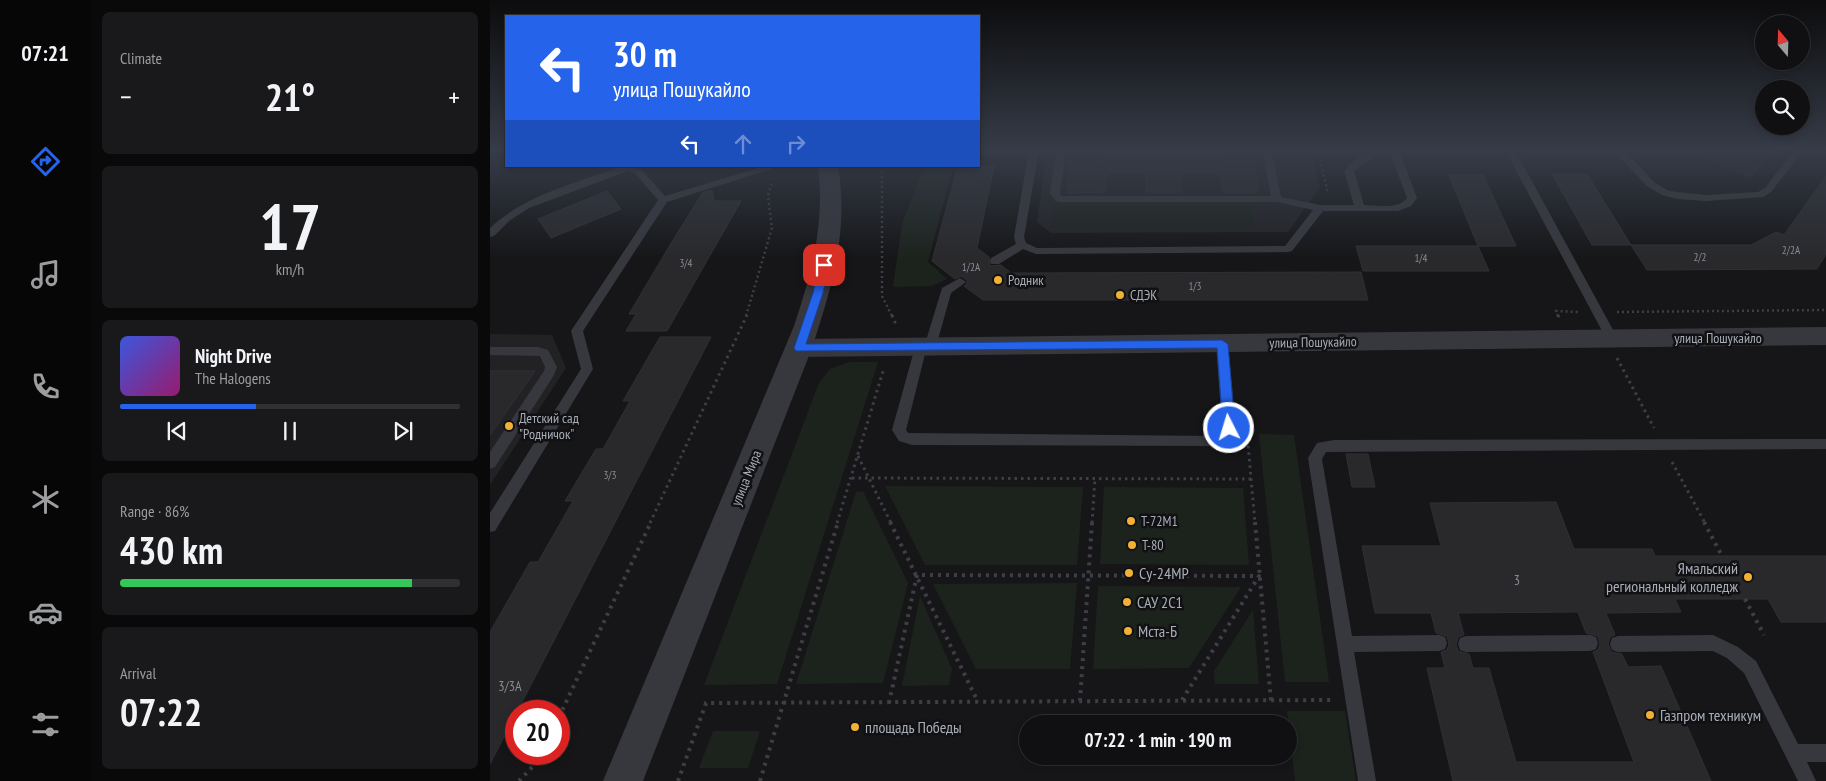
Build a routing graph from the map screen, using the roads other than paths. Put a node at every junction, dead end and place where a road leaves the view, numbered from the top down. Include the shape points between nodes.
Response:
1 (577, 186) edge
2 (651, 186) edge
3 (709, 186) edge
4 (830, 186) edge
5 (1028, 186) edge
6 (1056, 186) edge
7 (1274, 186) edge
8 (1354, 186) edge
9 (1408, 186) edge
10 (1530, 186) edge
11 (1653, 186) edge
12 (1771, 186) edge
13 (1277, 199) junction
14 (663, 200) junction
15 (1325, 208) junction
16 (1360, 208) junction
17 (490, 234) edge
18 (1022, 245) junction
19 (995, 261) dead end
20 (960, 282) dead end
21 (1826, 336) edge
22 (1612, 339) junction
23 (1222, 344) junction
24 (925, 347) junction
25 (799, 348) junction
26 (490, 351) edge
27 (1826, 444) edge
28 (490, 463) edge
29 (490, 526) edge
30 (1439, 643) dead end
31 (1345, 644) junction
32 (1466, 644) dead end
33 (1590, 644) dead end
34 (1618, 644) dead end
35 (1793, 753) junction
36 (1826, 753) edge
37 (623, 781) edge
38 (1368, 781) edge
39 (1807, 781) edge

1 - 17 lane via 525,206
2 - 14 lane
3 - 14 lane
4 - 25 street, улица Мира via 828,251
5 - 18 lane via 1019,237
6 - 13 lane via 1059,199
7 - 13 lane
8 - 16 lane
9 - 16 lane via 1412,198 1405,206
10 - 22 lane
11 - 12 lane via 1678,197 1760,195
13 - 15 lane
14 - 29 lane via 577,331 587,369
15 - 16 lane
15 - 18 lane via 1292,246 1283,250 1036,251
18 - 19 lane
20 - 24 lane via 946,291
21 - 22 street, улица Пошукайло
22 - 23 street, улица Пошукайло
23 - 24 street, улица Пошукайло
23 - 24 lane via 1229,428 1214,440 912,440 900,435 899,430
24 - 25 street, улица Пошукайло
25 - 37 street, улица Мира
26 - 28 lane via 538,351 544,353 551,367
27 - 31 lane via 1322,446 1315,458
30 - 31 lane
31 - 38 lane
32 - 33 lane
34 - 35 lane via 1713,643 1728,648 1750,666
35 - 36 lane
35 - 39 lane

